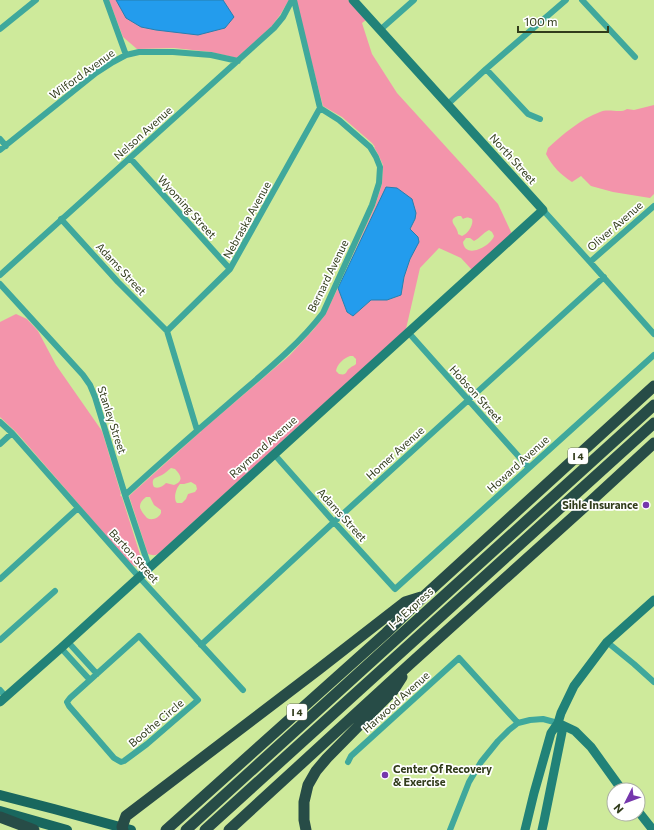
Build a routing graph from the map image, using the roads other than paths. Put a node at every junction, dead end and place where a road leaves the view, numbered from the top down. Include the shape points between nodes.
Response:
1 (36, 0) edge
2 (106, 0) edge
3 (293, 0) edge
4 (353, 0) edge
5 (414, 0) edge
6 (566, 0) edge
7 (582, 0) edge
8 (0, 29) edge
9 (380, 30) junction
10 (126, 55) junction
11 (635, 57) dead end
12 (238, 61) junction
13 (486, 69) junction
14 (448, 104) junction
15 (320, 108) junction
16 (540, 119) dead end
17 (0, 139) edge
18 (6, 146) junction
19 (0, 150) edge
20 (130, 158) junction
21 (654, 206) edge
22 (542, 210) junction
23 (61, 219) junction
24 (590, 262) junction
25 (230, 269) junction
26 (0, 275) edge
27 (604, 277) junction
28 (0, 284) edge
29 (167, 331) junction
30 (408, 332) junction
31 (654, 334) edge
32 (654, 355) edge
33 (654, 386) edge
34 (468, 401) junction
35 (654, 405) edge
36 (0, 422) edge
37 (654, 424) edge
38 (197, 430) junction
39 (12, 433) junction
40 (654, 443) edge
41 (0, 444) edge
42 (274, 454) junction
43 (529, 468) junction
44 (125, 495) junction
45 (78, 508) junction
46 (334, 522) junction
47 (149, 567) junction
48 (139, 577) junction
49 (0, 579) edge
50 (395, 589) joint
51 (55, 591) dead end
52 (424, 596) junction
53 (654, 600) edge
54 (0, 640) edge
55 (68, 642) junction
56 (607, 642) junction
57 (201, 645) junction
58 (61, 648) junction
59 (410, 664) junction
60 (97, 674) junction
61 (90, 680) junction
62 (654, 682) edge
63 (243, 690) dead end
64 (2, 696) edge
65 (518, 723) junction
66 (558, 723) junction
67 (348, 762) dead end
68 (616, 782) edge
69 (4, 796) edge
70 (0, 812) edge
71 (0, 817) edge
72 (646, 821) edge
73 (126, 829) edge
74 (168, 829) edge
75 (34, 830) edge
76 (68, 830) edge
77 (186, 830) edge
78 (205, 830) edge
79 (230, 830) edge
80 (306, 830) edge
81 (450, 830) edge
82 (525, 830) edge
83 (542, 830) edge
84 (653, 830) edge

1 - 8 street
2 - 10 street
3 - 12 street, Nelson Avenue via 274,28
3 - 15 street
4 - 9 street, North Street
5 - 9 street
6 - 13 street
7 - 11 street
9 - 14 street, North Street
10 - 12 street, Wilford Avenue via 139,52 174,52 211,55
10 - 18 street, Wilford Avenue via 96,73
12 - 20 street, Nelson Avenue
13 - 14 street
13 - 16 street via 528,114
14 - 22 street, North Street
15 - 25 street, Nebraska Avenue
15 - 38 street, Bernard Avenue via 339,120 370,147 376,157 380,166 379,184 372,205 323,313 287,353
17 - 18 street
18 - 19 street, Wilford Avenue
20 - 23 street, Nelson Avenue
20 - 25 street, Wyoming Street
21 - 24 street, Oliver Avenue
22 - 24 street, North Street
22 - 30 street, Raymond Avenue
23 - 26 street, Nelson Avenue
23 - 29 street, Adams Street
24 - 27 street, North Street
25 - 29 street, Nebraska Avenue
27 - 31 street, North Street
27 - 34 street, Homer Avenue
28 - 44 street, Stanley Street via 90,385
29 - 38 street
30 - 34 street, Hobson Street
30 - 42 street, Raymond Avenue
32 - 43 street, Howard Avenue
33 - 52 highway, I 4
34 - 43 street, Hobson Street
34 - 46 street, Homer Avenue
35 - 77 highway, I-4 Express
36 - 39 street, Barton Street
37 - 78 highway
38 - 44 street
39 - 41 street
39 - 45 street, Barton Street
40 - 59 highway
42 - 46 street, Adams Street
42 - 47 street, Raymond Avenue
43 - 50 street, Howard Avenue
44 - 47 street, Stanley Street
45 - 48 street, Barton Street
45 - 49 street
46 - 50 street, Adams Street
46 - 57 street, Homer Avenue
47 - 48 street, Raymond Avenue
48 - 55 street, Raymond Avenue
48 - 57 street, Barton Street
51 - 54 street
52 - 73 highway via 405,602 150,797 126,816
52 - 74 highway, I 4
53 - 56 street
55 - 58 street, Raymond Avenue
55 - 60 street
56 - 62 street
56 - 66 street via 574,686
57 - 63 street, Barton Street
58 - 61 street
58 - 64 street, Raymond Avenue
59 - 79 highway
59 - 80 highway via 393,691 316,771 308,785 304,802
60 - 61 street, Boothe Circle
60 - 61 street, Boothe Circle via 139,636 198,700 147,744 121,762 114,758 67,702
65 - 66 street via 543,718
65 - 67 street, Harwood Avenue via 459,658 351,756
65 - 81 street via 498,741 481,762 469,782
66 - 68 street via 575,731 591,747
66 - 82 street via 551,733
66 - 83 street via 562,732
69 - 73 main road
70 - 76 main road
71 - 75 highway
72 - 84 street

